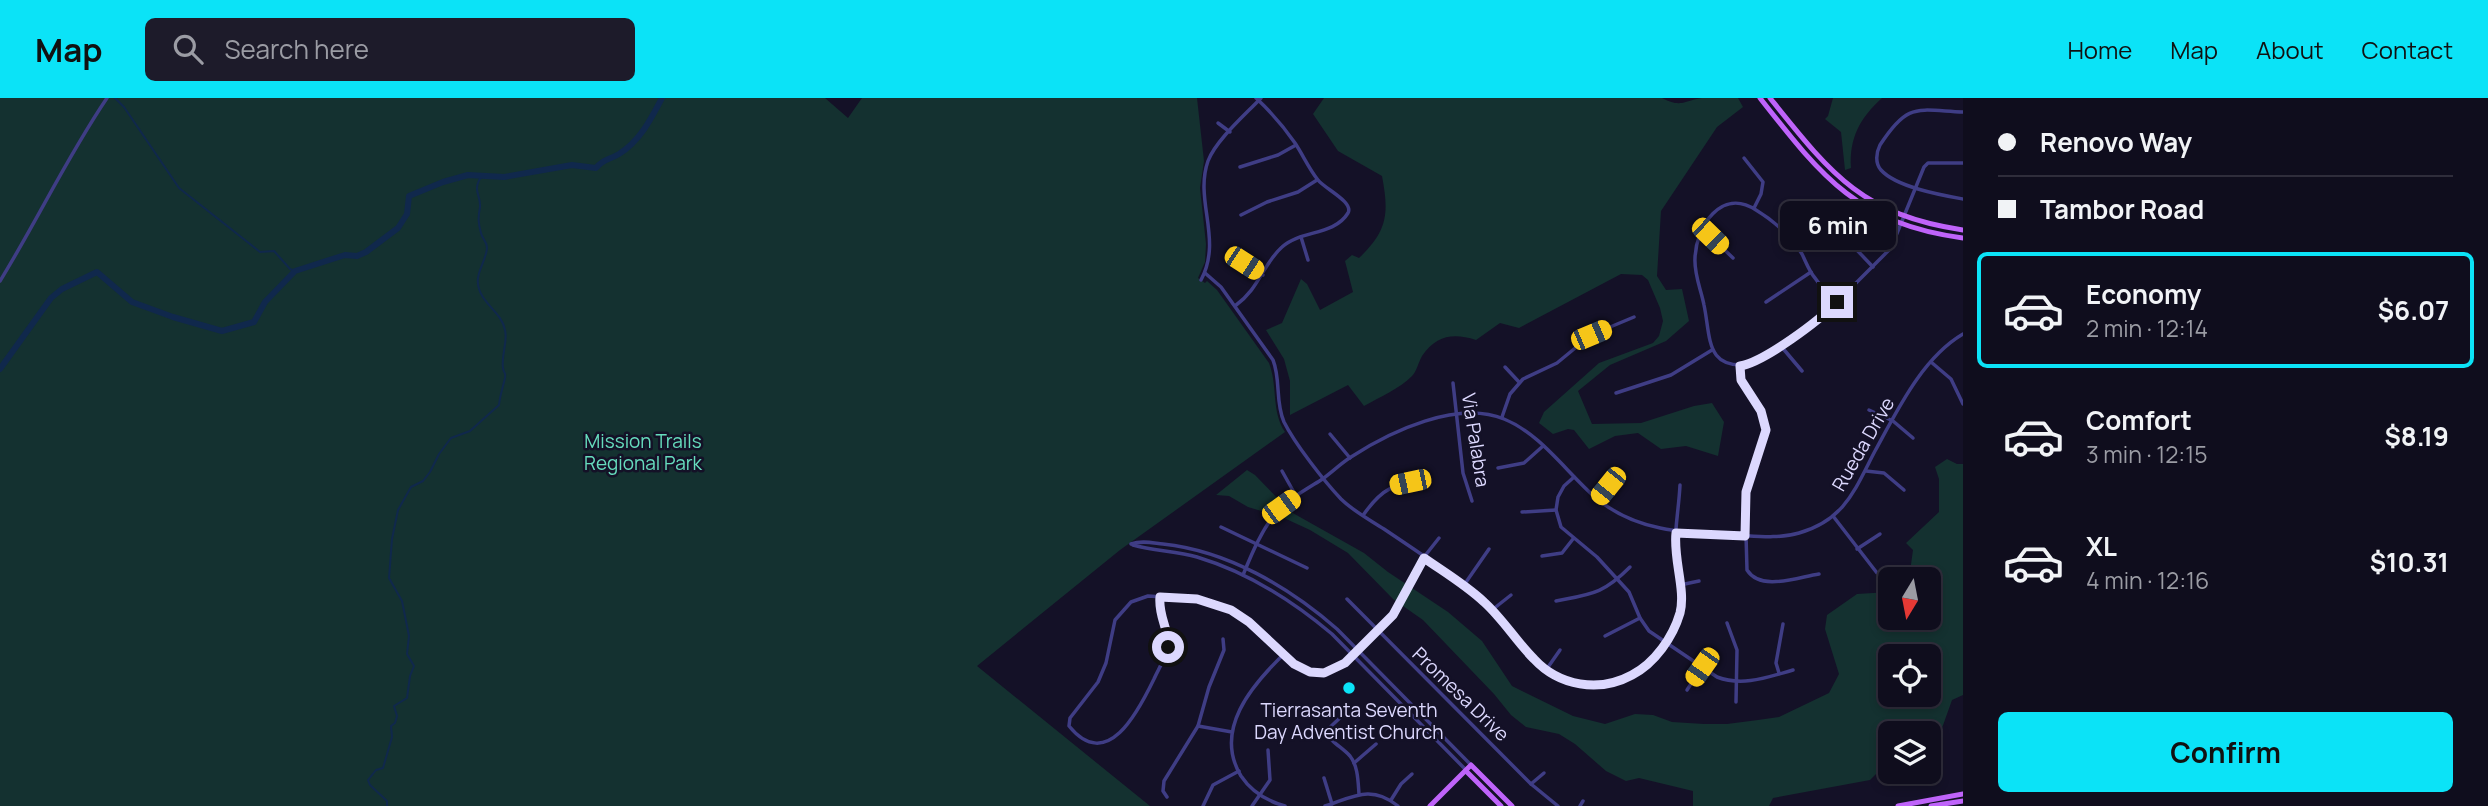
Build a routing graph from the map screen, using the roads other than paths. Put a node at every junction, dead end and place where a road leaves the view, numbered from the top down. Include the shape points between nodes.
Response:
1 (107, 98) edge
2 (1760, 98) edge
3 (1770, 98) edge
4 (1258, 99) edge
5 (1963, 113) edge
6 (1218, 122) dead end
7 (1230, 132) junction
8 (1296, 145) junction
9 (1744, 158) dead end
10 (1963, 163) edge
11 (1240, 167) dead end
12 (1317, 180) junction
13 (1916, 189) junction
14 (1963, 199) edge
15 (1754, 208) junction
16 (1241, 215) dead end
17 (1905, 218) junction
18 (1800, 221) dead end
19 (1902, 225) junction
20 (1963, 230) edge
21 (1702, 231) junction
22 (1786, 233) junction
23 (1301, 237) junction
24 (1963, 238) edge
25 (1854, 247) dead end
26 (1733, 258) dead end
27 (1308, 260) dead end
28 (1244, 263) dead end
29 (1873, 267) junction
30 (1811, 272) junction
31 (1205, 274) junction
32 (1263, 275) junction
33 (1201, 280) dead end
34 (0, 281) edge
35 (1766, 302) dead end
36 (1837, 302) junction
37 (1235, 306) junction
38 (1634, 317) dead end
39 (1963, 334) edge
40 (1780, 345) junction
41 (1712, 350) junction
42 (1931, 362) junction
43 (1740, 366) junction
44 (1505, 367) dead end
45 (1802, 371) dead end
46 (1519, 382) junction
47 (1453, 383) dead end
48 (1616, 393) dead end
49 (1963, 404) edge
50 (1869, 410) dead end
51 (1456, 412) junction
52 (1502, 418) junction
53 (1893, 421) junction
54 (1330, 434) dead end
55 (1913, 438) dead end
56 (1543, 446) junction
57 (1350, 458) junction
58 (1498, 468) dead end
59 (1282, 471) dead end
60 (1866, 471) junction
61 (1618, 473) dead end
62 (1574, 477) junction
63 (1324, 478) junction
64 (1426, 479) dead end
65 (1680, 485) dead end
66 (1904, 490) dead end
67 (1296, 496) junction
68 (1597, 499) junction
69 (1472, 501) dead end
70 (1556, 510) junction
71 (1522, 512) dead end
72 (1363, 515) junction
73 (1833, 516) junction
74 (1220, 527) dead end
75 (1676, 533) junction
76 (1880, 534) dead end
77 (1745, 536) junction
78 (1439, 538) dead end
79 (1573, 539) junction
80 (1258, 543) junction
81 (1489, 549) dead end
82 (1857, 549) junction
83 (1542, 556) dead end
84 (1424, 558) junction
85 (1630, 567) dead end
86 (1246, 568) junction
87 (1307, 568) dead end
88 (1877, 573) dead end
89 (1819, 574) dead end
90 (1243, 575) junction
91 (1618, 579) junction
92 (1699, 581) dead end
93 (1463, 585) junction
94 (1680, 585) junction
95 (1511, 595) dead end
96 (1160, 597) junction
97 (1347, 599) dead end
98 (1556, 601) dead end
99 (1492, 610) junction
100 (1640, 618) junction
101 (1727, 624) dead end
102 (1783, 624) dead end
103 (1378, 631) junction
104 (1605, 636) dead end
105 (1223, 639) dead end
106 (1666, 643) junction
107 (1560, 650) dead end
108 (1358, 651) junction
109 (1284, 654) junction
110 (1353, 656) junction
111 (1702, 667) junction
112 (1546, 670) junction
113 (1793, 670) dead end
114 (1779, 674) junction
115 (1735, 682) junction
116 (1687, 690) dead end
117 (1736, 702) dead end
118 (1343, 715) dead end
119 (1198, 726) junction
120 (1232, 732) junction
121 (1376, 744) dead end
122 (1268, 750) dead end
123 (1354, 763) junction
124 (1471, 765) junction
125 (1239, 771) junction
126 (1466, 771) junction
127 (1544, 773) dead end
128 (1412, 774) dead end
129 (1324, 778) dead end
130 (1531, 784) junction
131 (1359, 794) junction
132 (1963, 794) edge
133 (1260, 795) junction
134 (1167, 797) dead end
135 (1391, 800) junction
136 (1963, 802) edge
137 (1332, 804) junction
138 (1203, 806) edge
139 (1252, 806) edge
140 (1284, 806) edge
141 (1325, 806) edge
142 (1398, 806) edge
143 (1430, 806) edge
144 (1501, 806) edge
145 (1511, 806) edge
146 (1558, 806) edge
147 (1898, 806) edge
148 (1931, 806) edge

1 - 34 street
2 - 19 main road via 1842,192
3 - 17 main road via 1847,185
4 - 7 street
4 - 8 street
5 - 13 street via 1923,110 1906,114 1894,124 1878,150 1877,161 1883,173
6 - 7 street
7 - 31 street via 1207,164 1204,186 1211,248
8 - 11 street
8 - 12 street
9 - 15 street via 1763,182
10 - 13 street via 1928,163
12 - 16 street
12 - 23 street via 1348,203 1349,212 1335,226
13 - 14 street
13 - 17 street
15 - 21 street via 1722,207 1707,218
15 - 22 street
17 - 19 street
17 - 20 main road
18 - 22 street
19 - 24 main road
19 - 29 street via 1891,248
21 - 26 street
21 - 41 street via 1695,274
22 - 30 street
23 - 27 street
23 - 32 street via 1283,246
25 - 29 street
28 - 32 street
29 - 36 street
30 - 35 street
30 - 36 street
31 - 33 street
31 - 37 street
32 - 37 street
36 - 40 street
37 - 63 street via 1273,360 1286,424
38 - 46 street via 1591,335 1557,363
39 - 42 street, Rueda Drive
40 - 43 street via 1752,364
40 - 45 street
41 - 43 street
41 - 48 street via 1671,374
42 - 49 street via 1951,379
42 - 53 street, Rueda Drive
43 - 77 street via 1741,380 1761,411 1766,430 1746,492
44 - 46 street
46 - 52 street
47 - 51 street, Via Palabra
50 - 53 street
51 - 52 street, Rueda Drive
51 - 57 street, Rueda Drive via 1432,418
51 - 69 street, Via Palabra via 1463,473
52 - 56 street, Rueda Drive
53 - 55 street
53 - 60 street, Rueda Drive
54 - 57 street
56 - 58 street via 1524,463
56 - 62 street, Rueda Drive
57 - 63 street, Rueda Drive
59 - 67 street
60 - 66 street via 1884,473
60 - 73 street, Rueda Drive
61 - 68 street
62 - 68 street, Rueda Drive
62 - 70 street via 1564,485
63 - 67 street, Rueda Drive
63 - 72 street
64 - 72 street via 1387,489
65 - 75 street
67 - 80 street, Rueda Drive via 1281,507
68 - 75 street, Rueda Drive via 1634,521
70 - 71 street
70 - 79 street via 1561,527
72 - 84 street
73 - 77 street, Rueda Drive via 1794,534
73 - 82 street
74 - 80 street
75 - 77 street, Rueda Drive
75 - 94 street
76 - 82 street
77 - 89 street via 1745,564 1755,579 1765,582
78 - 84 street
79 - 83 street via 1562,553
79 - 91 street
80 - 86 street, Rueda Drive
80 - 87 street
81 - 93 street
82 - 88 street
84 - 93 street
84 - 103 street via 1393,615
85 - 91 street
86 - 90 street, Rueda Drive
86 - 90 street via 1182,547 1140,541 1131,544 1197,557
86 - 108 street via 1316,611
90 - 110 street via 1311,617
91 - 98 street via 1592,594
91 - 100 street via 1634,599
92 - 94 street
93 - 99 street
94 - 106 street via 1680,614
95 - 99 street
96 - 96 street via 1168,647 1144,699 1115,737 1100,744 1085,741 1072,729 1070,718 1090,695 1106,663 1115,620 1131,602
96 - 109 street via 1197,599 1231,610
97 - 103 street, Promesa Drive
99 - 112 street
100 - 104 street
100 - 106 street
101 - 115 street via 1737,650
102 - 114 street via 1776,663
103 - 108 street
103 - 130 street, Promesa Drive
105 - 119 street via 1224,650
106 - 111 street
106 - 112 street via 1644,668 1611,684 1578,684
107 - 112 street
108 - 110 street
108 - 124 street
109 - 110 street via 1301,668 1324,673
109 - 120 street via 1260,678 1239,710
110 - 126 street
111 - 115 street
111 - 116 street
113 - 114 street
114 - 115 street
115 - 117 street
118 - 123 street via 1326,732
119 - 120 street
119 - 134 street via 1164,781
120 - 125 street via 1231,751
121 - 123 street
122 - 133 street via 1270,780
123 - 131 street
124 - 126 main road
124 - 145 main road
125 - 133 street
125 - 138 street via 1213,785
126 - 143 main road
126 - 144 main road
127 - 130 street
128 - 135 street
129 - 137 street
130 - 146 street, Promesa Drive
131 - 135 street
131 - 137 street
132 - 147 main road
133 - 139 street
133 - 140 street
135 - 142 street
136 - 148 main road
137 - 141 street

